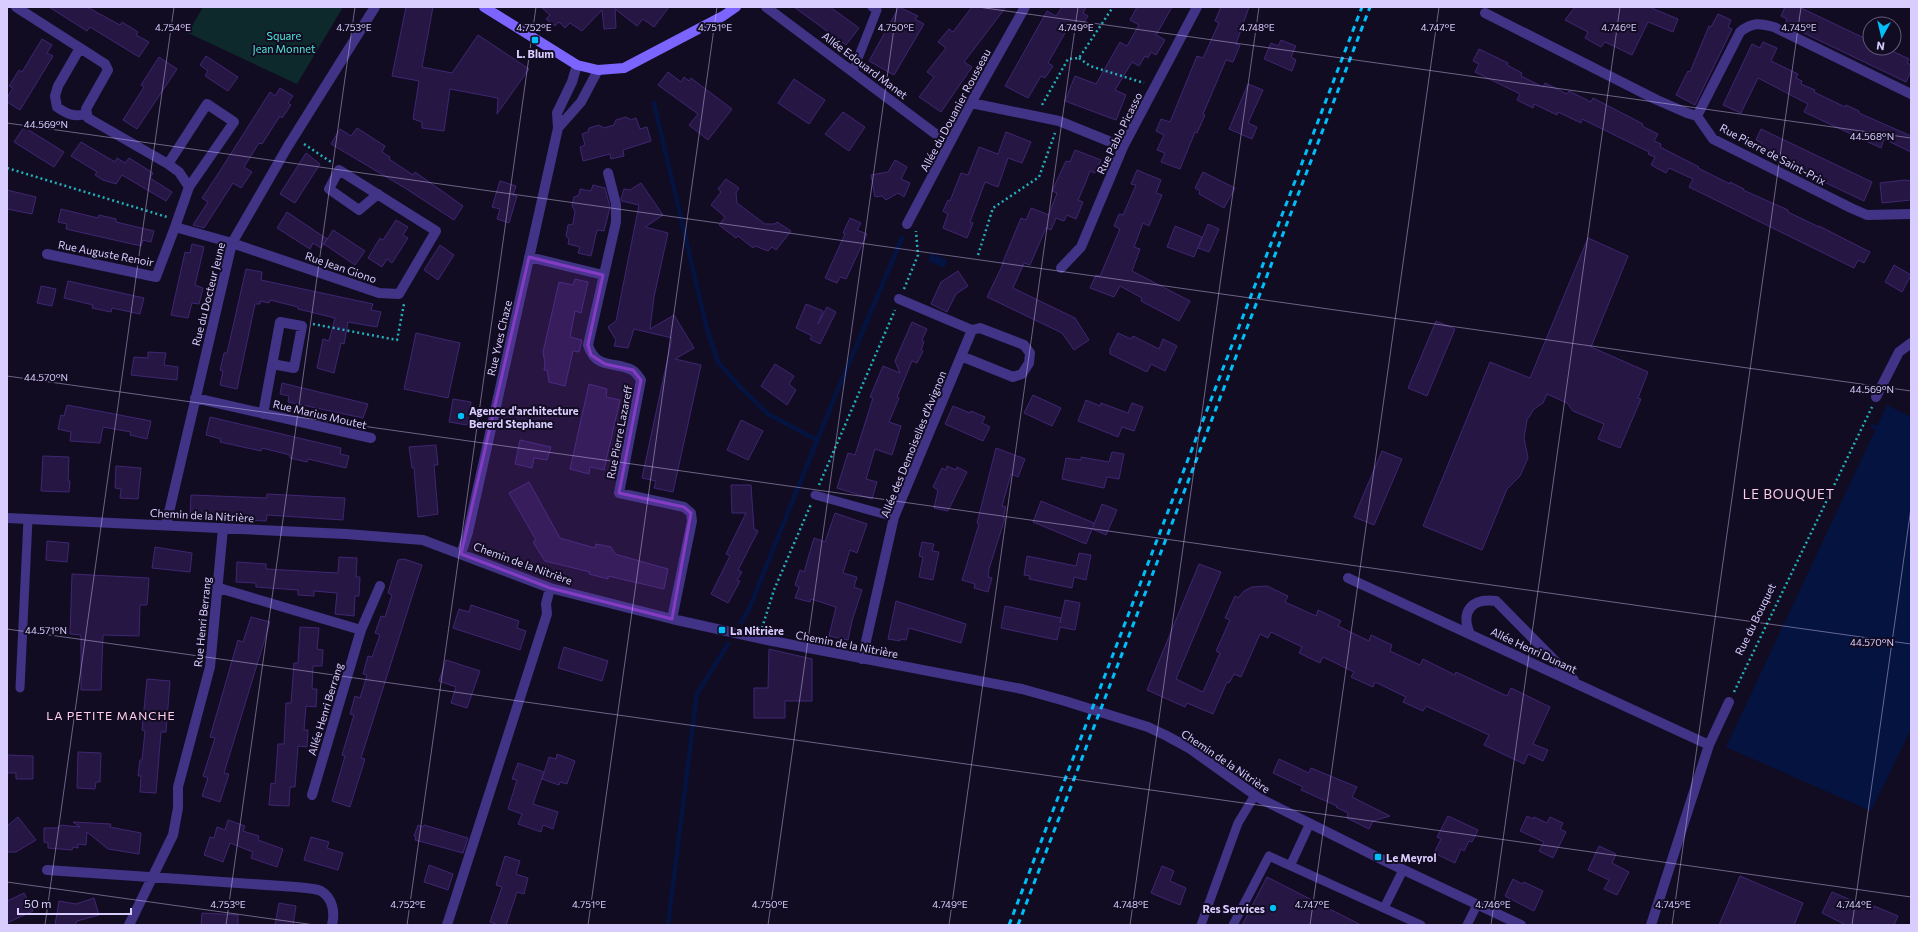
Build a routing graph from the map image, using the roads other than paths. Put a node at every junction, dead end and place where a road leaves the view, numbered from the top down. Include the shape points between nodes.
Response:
1 (16, 7) edge
2 (375, 7) edge
3 (484, 7) edge
4 (736, 7) edge
5 (766, 7) edge
6 (1025, 7) edge
7 (1197, 7) edge
8 (876, 8) edge
9 (1485, 13) dead end
10 (80, 48) junction
11 (577, 65) junction
12 (598, 70) junction
13 (852, 71) junction
14 (1911, 94) edge
15 (970, 103) junction
16 (87, 114) junction
17 (1697, 116) junction
18 (558, 128) junction
19 (949, 144) junction
20 (1123, 147) junction
21 (168, 164) junction
22 (608, 173) dead end
23 (189, 187) junction
24 (378, 194) junction
25 (1911, 214) edge
26 (177, 224) junction
27 (907, 224) dead end
28 (232, 242) junction
29 (47, 254) dead end
30 (529, 257) junction
31 (1061, 268) dead end
32 (603, 275) junction
33 (899, 299) road end
34 (972, 330) junction
35 (1911, 343) edge
36 (961, 356) junction
37 (272, 364) junction
38 (1876, 397) road end
39 (195, 398) junction
40 (263, 414) junction
41 (371, 438) dead end
42 (815, 495) road end
43 (894, 517) junction
44 (7, 518) edge
45 (28, 519) junction
46 (166, 525) junction
47 (223, 528) junction
48 (461, 554) junction
49 (1348, 578) dead end
50 (380, 586) dead end
51 (219, 588) junction
52 (550, 588) junction
53 (672, 619) junction
54 (361, 630) junction
55 (1470, 634) junction
56 (862, 659) junction
57 (1579, 685) junction
58 (20, 688) dead end
59 (1729, 702) road end
60 (1709, 745) junction
61 (312, 795) dead end
62 (1255, 795) junction
63 (1310, 824) junction
64 (1291, 864) junction
65 (47, 870) dead end
66 (1403, 870) junction
67 (153, 877) junction
68 (1478, 905) junction
69 (1384, 908) junction
70 (1653, 924) edge
71 (129, 925) edge
72 (332, 925) edge
73 (447, 925) edge
74 (1201, 925) edge
75 (1233, 925) edge
76 (1421, 925) edge
77 (1467, 925) edge
78 (1521, 925) edge

1 - 10 street
2 - 28 street, Rue du Docteur Jeune via 293,137
3 - 11 street
4 - 12 street via 624,68
5 - 13 street, Allée Edouard Manet
6 - 15 street, Allée du Douanier Rousseau
7 - 20 street, Rue Pablo Picasso
8 - 13 lane
9 - 17 street via 1658,100
10 - 16 street via 105,64 108,70 86,109
10 - 16 street via 55,96 58,108 67,114
11 - 12 street
11 - 18 street, Rue Yves Chaze via 557,113
12 - 18 street, Rue Yves Chaze via 581,102
13 - 19 street, Allée Edouard Manet
14 - 17 street via 1760,23 1748,26 1740,32
15 - 19 street, Allée du Douanier Rousseau
15 - 20 street via 1059,121
16 - 21 street via 88,118
17 - 25 street, Rue Pierre de Saint-Prix via 1713,140 1851,208 1867,215
18 - 30 street, Rue Yves Chaze
19 - 27 street, Allée du Douanier Rousseau
20 - 31 street, Rue Pablo Picasso via 1081,248
21 - 23 street via 179,172
21 - 23 street, Rue Auguste Renoir via 207,104 234,122
22 - 32 street via 616,204 616,222
23 - 26 street, Rue Auguste Renoir
24 - 24 street via 359,210 329,189 339,170
24 - 28 street, Rue Jean Giono via 436,230 399,294 379,293
26 - 28 street
26 - 29 street, Rue Auguste Renoir via 156,277
28 - 39 street, Rue du Docteur Jeune
30 - 32 street
30 - 48 street, Rue Yves Chaze
32 - 53 street, Rue Pierre Lazareff via 588,345 591,355 605,364 633,370 641,380 619,493 684,507 691,513 692,522
33 - 34 street
34 - 36 street, Allée des Demoiselles d'Avignon
34 - 36 street via 980,328 1024,345 1030,353 1029,363 1022,374 1013,377
35 - 38 street via 1899,352
36 - 43 street, Allée des Demoiselles d'Avignon
37 - 37 street, Rue Marius Moutet via 280,322 302,326 294,368
37 - 40 street, Rue Marius Moutet
39 - 40 street, Rue Marius Moutet
39 - 46 street, Rue du Docteur Jeune
40 - 41 street, Rue Marius Moutet
42 - 43 lane
43 - 56 street, Allée des Demoiselles d'Avignon
44 - 45 street, Chemin de la Nitrière
45 - 46 street, Chemin de la Nitrière
45 - 58 lane
46 - 47 street, Chemin de la Nitrière
47 - 48 street, Chemin de la Nitrière via 423,540
47 - 51 street, Rue Henri Berrang
48 - 52 street, Chemin de la Nitrière
49 - 55 street, Allée Henri Dunant
50 - 54 street, Allée Henri Berrang
51 - 54 street
51 - 67 street, Rue Henri Berrang via 210,667 178,787 178,808 173,835
52 - 53 street, Chemin de la Nitrière
52 - 73 street via 546,604 547,614
53 - 56 street, Chemin de la Nitrière
54 - 61 street, Allée Henri Berrang
55 - 57 street, Allée Henri Dunant
55 - 57 street via 1466,625 1469,609 1476,602 1496,601
56 - 62 street, Chemin de la Nitrière via 1022,689 1148,727 1189,748
57 - 60 street, Allée Henri Dunant
59 - 60 street
60 - 70 street
62 - 63 street, Chemin de la Nitrière
62 - 74 lane via 1238,823
63 - 64 lane
63 - 66 street, Chemin de la Nitrière
64 - 69 lane
64 - 75 lane via 1270,856
65 - 67 street
66 - 68 street, Chemin de la Nitrière
66 - 69 lane
67 - 71 street, Rue Henri Berrang
67 - 72 street via 321,891 332,903
68 - 77 lane
68 - 78 street, Chemin de la Nitrière
69 - 76 lane

